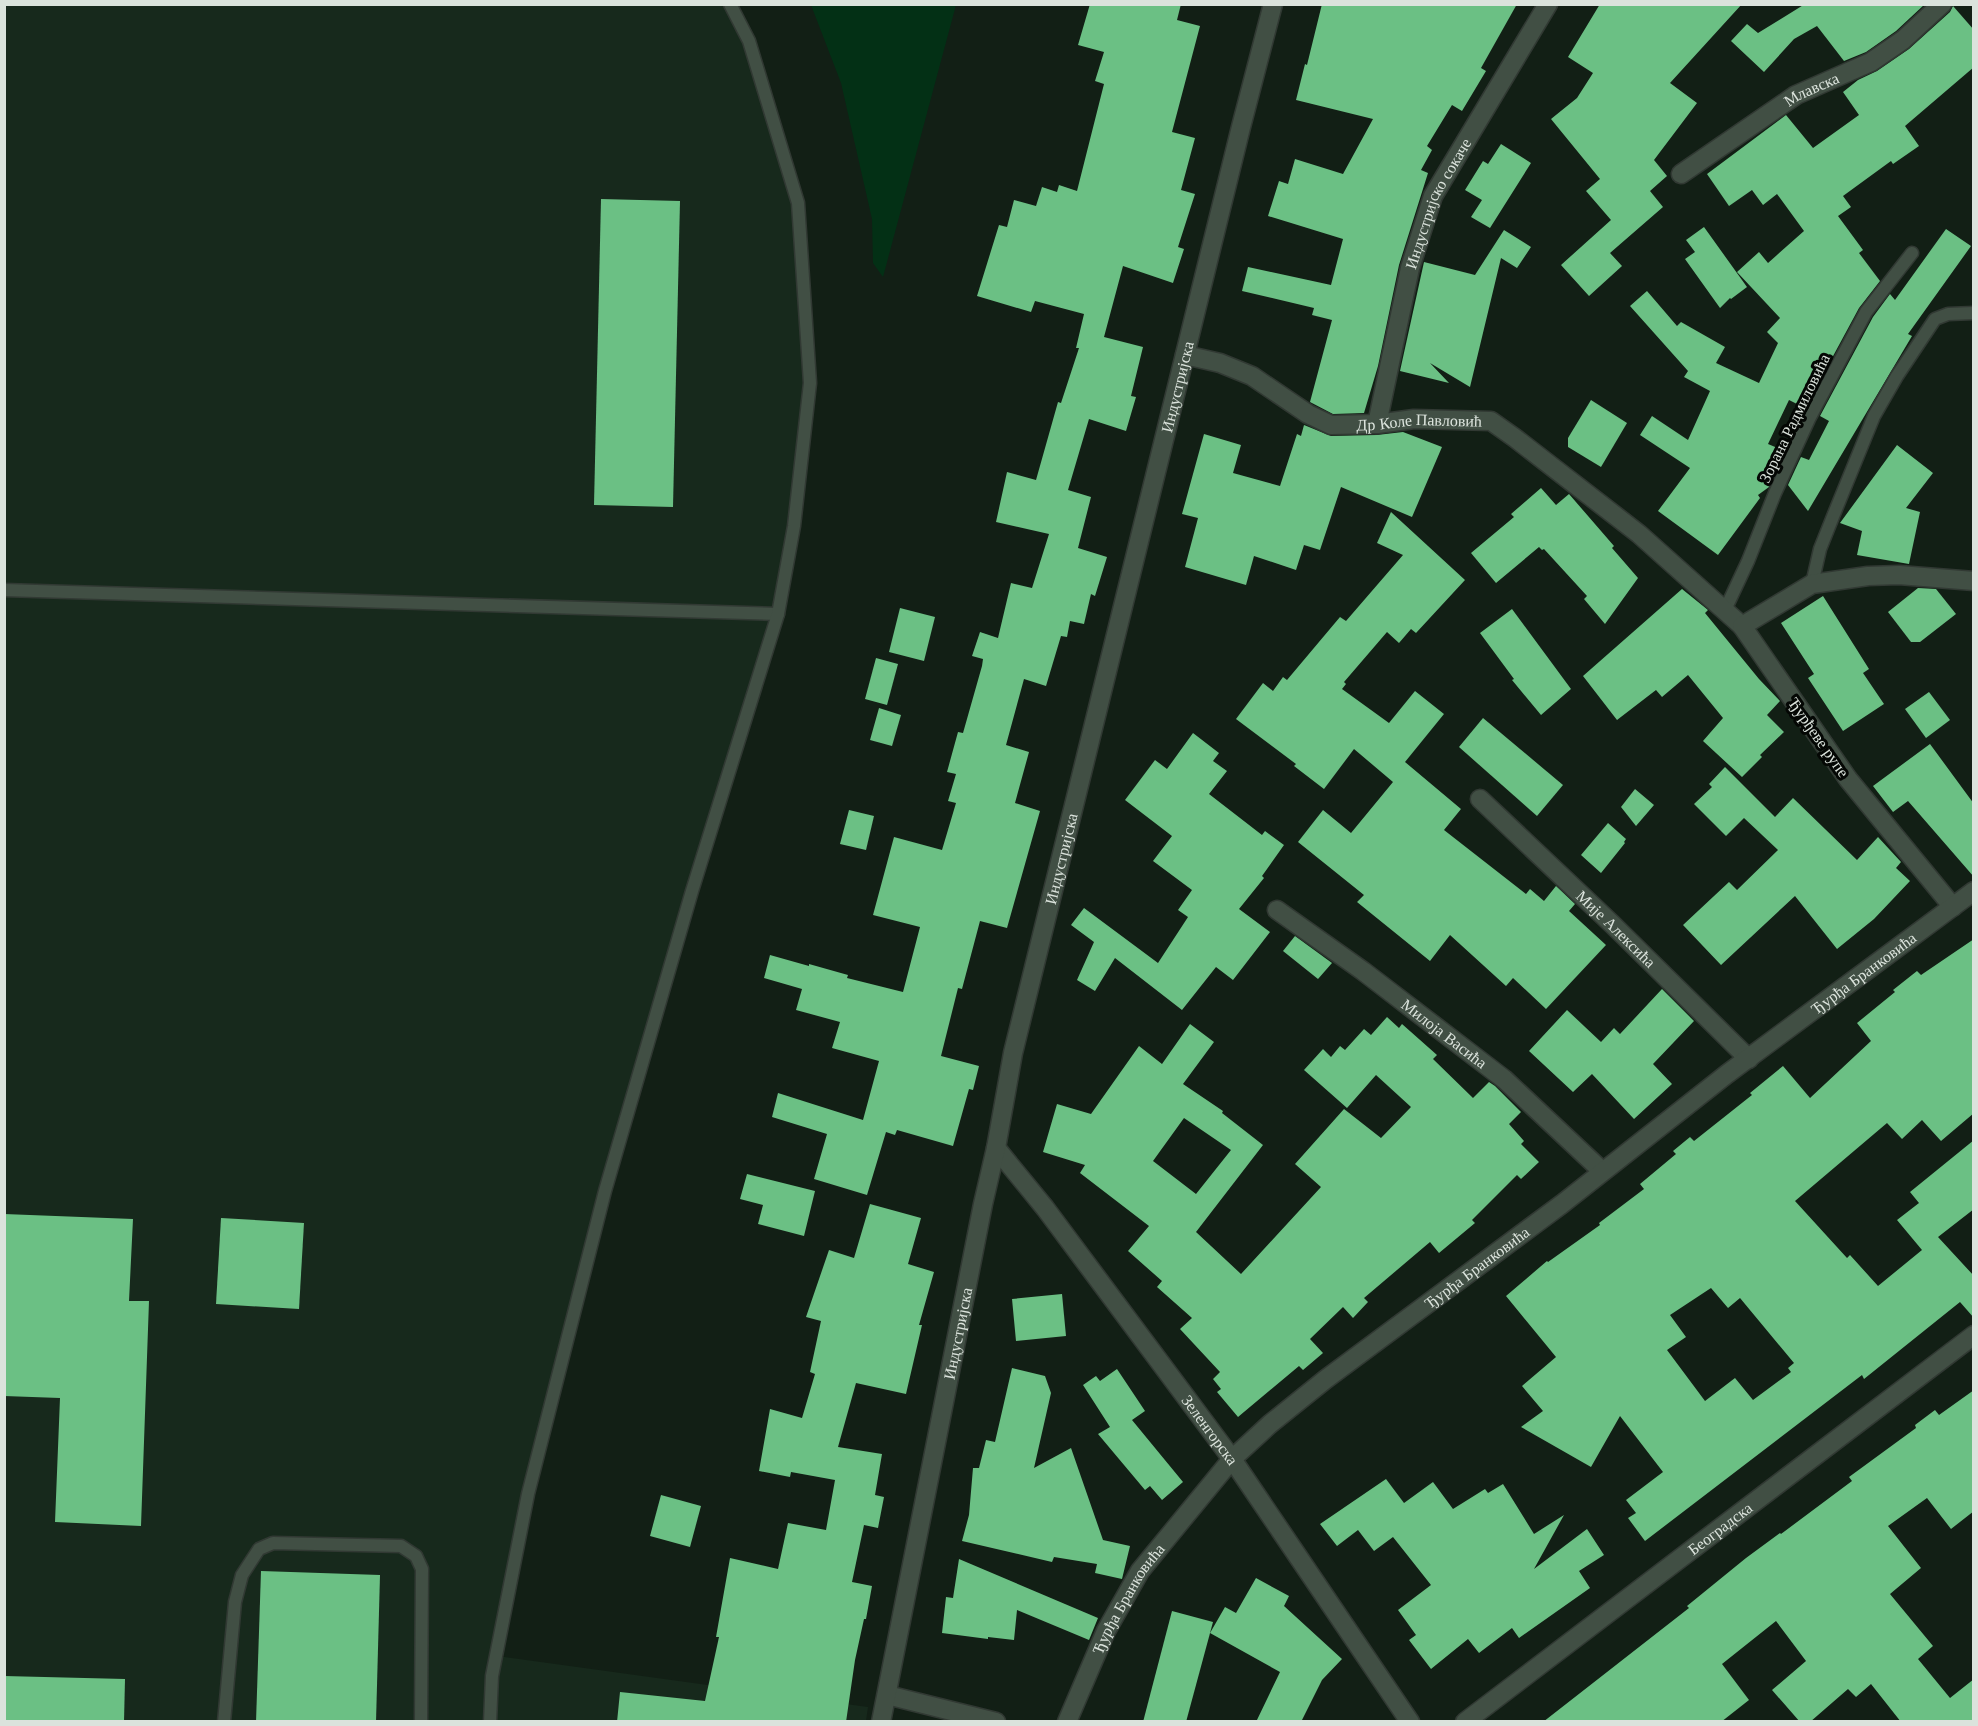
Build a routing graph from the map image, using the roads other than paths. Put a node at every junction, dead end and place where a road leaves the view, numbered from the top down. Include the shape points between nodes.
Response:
1 (730, 4) edge
2 (1274, 4) edge
3 (1548, 4) edge
4 (1942, 4) edge
5 (1681, 174) dead end
6 (1912, 252) dead end
7 (1974, 313) edge
8 (1185, 356) junction
9 (1377, 424) junction
10 (1974, 581) edge
11 (1812, 584) junction
12 (4, 590) edge
13 (1725, 610) junction
14 (777, 614) junction
15 (1742, 626) junction
16 (1480, 800) dead end
17 (1974, 891) edge
18 (1953, 907) junction
19 (1277, 910) dead end
20 (1749, 1059) junction
21 (996, 1148) junction
22 (1602, 1171) junction
23 (1974, 1335) edge
24 (1232, 1459) junction
25 (886, 1695) junction
26 (224, 1722) edge
27 (421, 1722) edge
28 (490, 1722) edge
29 (881, 1722) edge
30 (996, 1722) edge
31 (1067, 1722) edge
32 (1410, 1722) edge
33 (1465, 1722) edge

1 - 14 lane via 749,41 798,203 810,383 794,526
2 - 8 street, Индустријска
3 - 9 street, Индустријско сокаче via 1433,196 1410,268
4 - 5 street, Млавска via 1903,40 1871,62 1796,95
6 - 13 lane, Зорана Радмиловића via 1866,312 1809,418
7 - 11 lane via 1935,319 1897,376 1874,416 1838,504 1820,549
8 - 9 street, Др Коле Павловић via 1220,363 1252,376 1331,425
8 - 21 street, Индустријска via 1013,1053
9 - 13 street, Др Коле Павловић via 1414,419 1491,421 1639,534
10 - 11 street via 1888,575
11 - 15 street
12 - 14 lane
13 - 15 street, Др Коле Павловић
14 - 28 lane via 605,1191 528,1494 492,1676
15 - 18 street, Ђурђеве рупе via 1848,779
16 - 20 street, Мије Алексића
17 - 18 street, Ђурђа Бранковића
18 - 20 street, Ђурђа Бранковића
19 - 22 street, Милоја Васића via 1363,970 1504,1080
20 - 22 street, Ђурђа Бранковића
21 - 24 street, Зеленгорска
21 - 25 street, Индустријска
22 - 24 street, Ђурђа Бранковића via 1326,1379
23 - 33 street, Београдска
24 - 31 street, Ђурђа Бранковића via 1140,1571 1106,1631
24 - 32 street, Зеленгорска
25 - 29 street, Индустријска
25 - 30 street
26 - 27 lane via 235,1602 242,1575 260,1549 273,1543 401,1546 416,1556 422,1569

